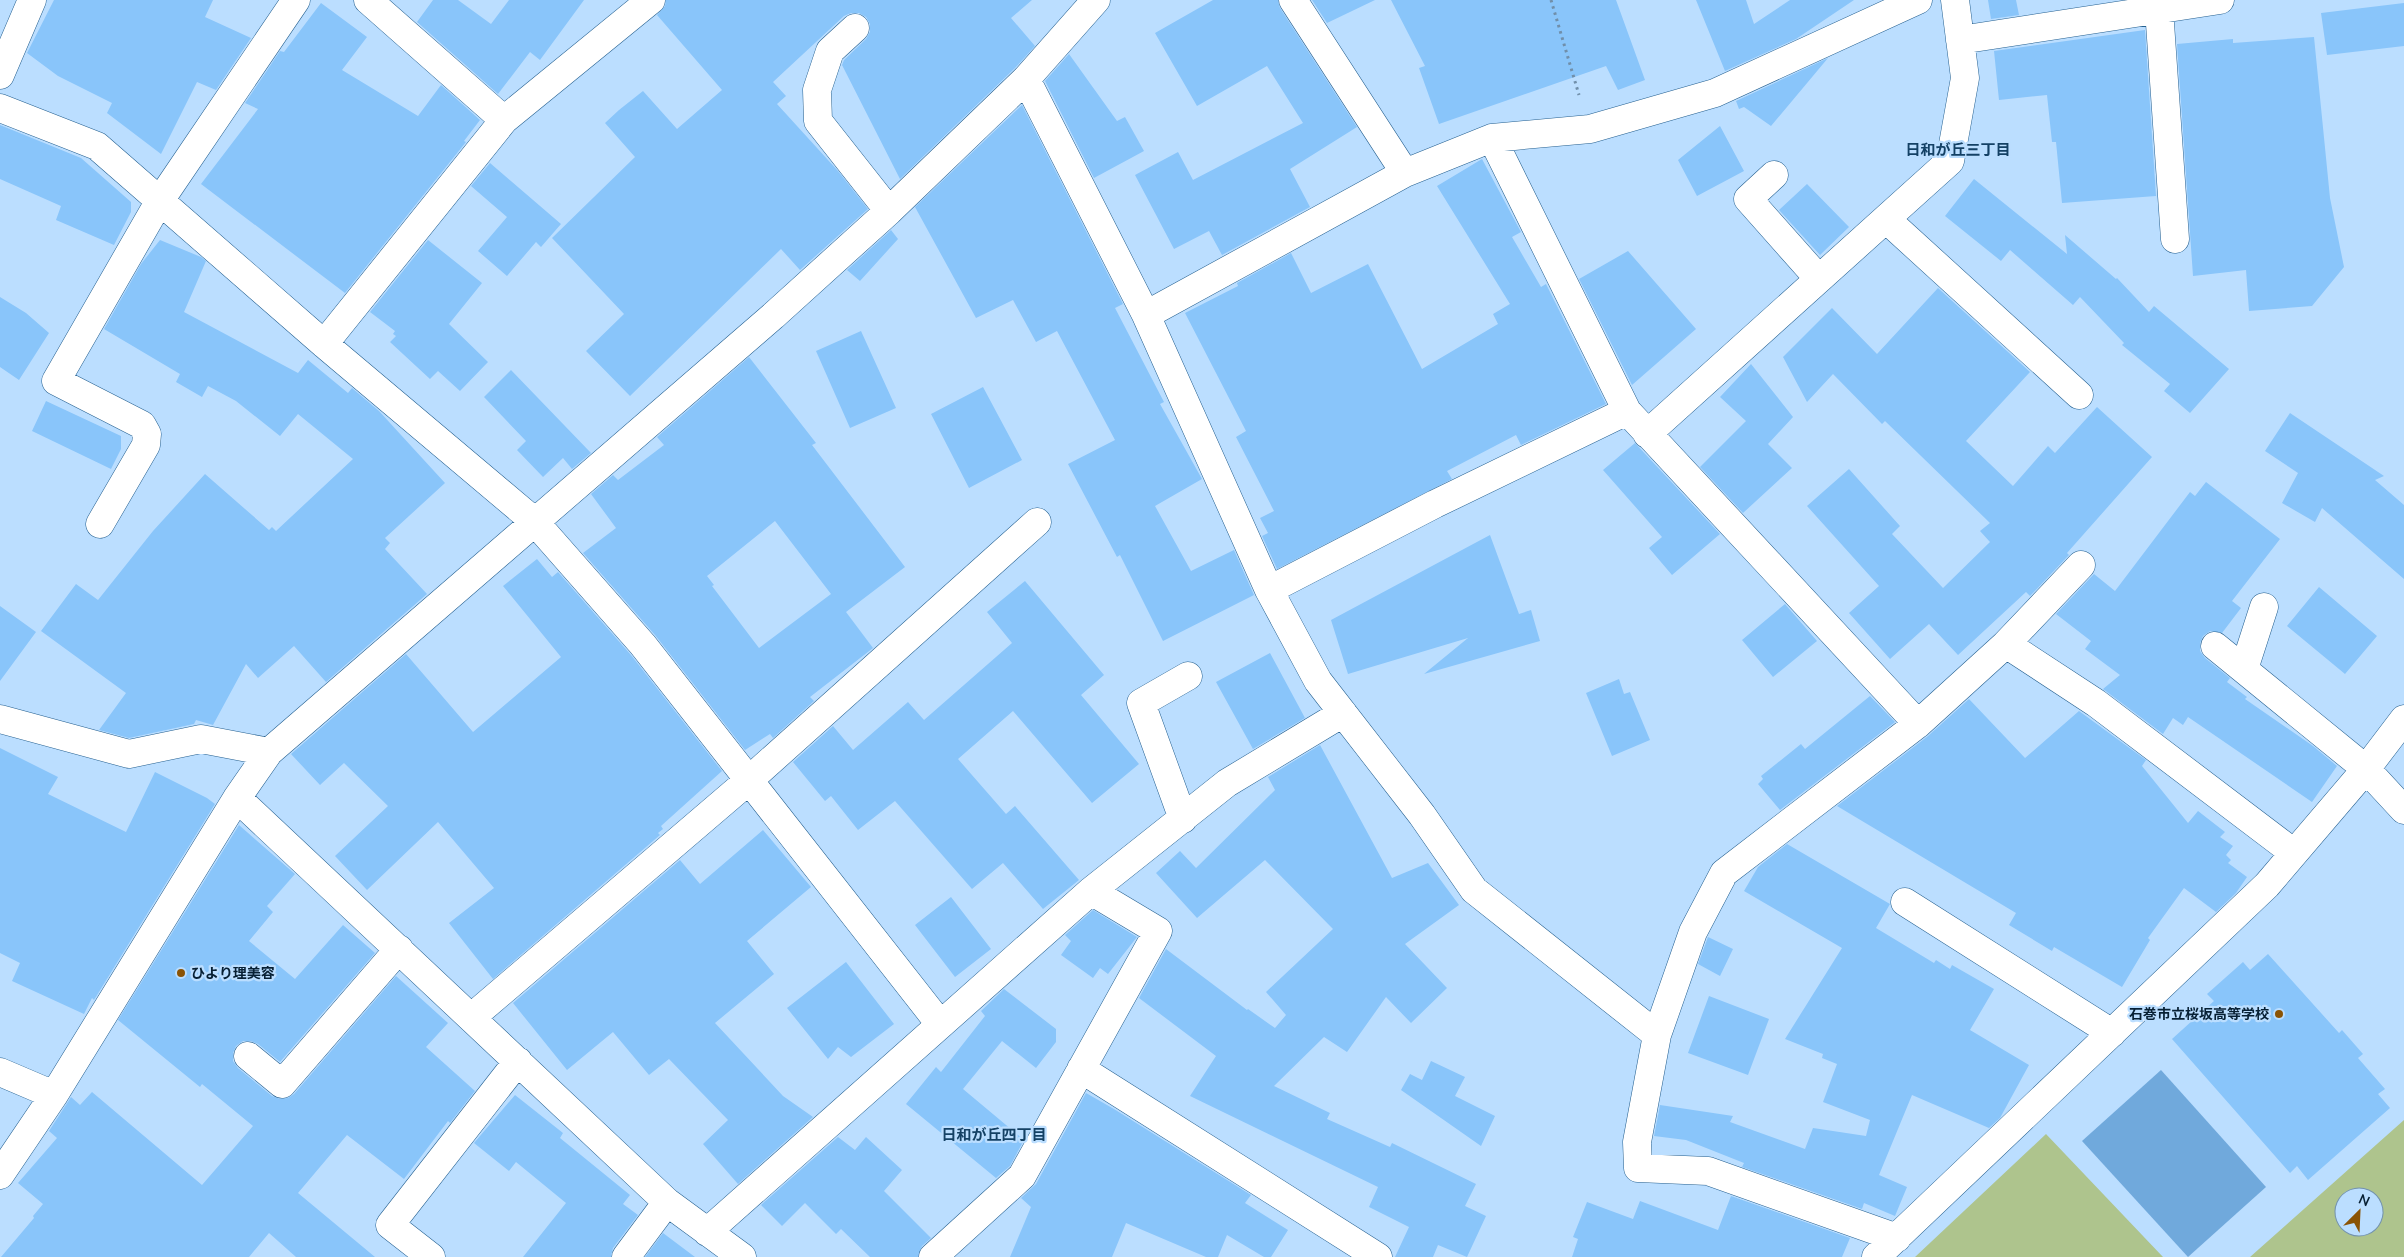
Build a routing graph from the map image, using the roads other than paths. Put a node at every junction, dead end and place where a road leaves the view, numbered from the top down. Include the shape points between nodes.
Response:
1 (32, 0) edge
2 (296, 0) edge
3 (368, 0) edge
4 (652, 0) edge
5 (1096, 0) edge
6 (1293, 0) edge
7 (1918, 0) edge
8 (1955, 0) edge
9 (2220, 0) edge
10 (2159, 9) junction
11 (855, 28) dead end
12 (1960, 40) junction
13 (0, 76) edge
14 (1026, 79) junction
15 (0, 108) edge
16 (504, 120) junction
17 (1492, 138) junction
18 (1405, 173) junction
19 (1774, 175) dead end
20 (159, 202) junction
21 (889, 211) junction
22 (1886, 219) junction
23 (2175, 239) dead end
24 (1818, 279) junction
25 (1146, 315) junction
26 (324, 344) junction
27 (2079, 395) dead end
28 (1627, 411) junction
29 (1647, 434) junction
30 (534, 521) junction
31 (1038, 522) dead end
32 (100, 524) dead end
33 (2081, 565) dead end
34 (1269, 590) junction
35 (2264, 607) dead end
36 (2006, 644) junction
37 (2215, 646) dead end
38 (2244, 669) junction
39 (1188, 676) dead end
40 (1343, 713) junction
41 (2404, 719) edge
42 (0, 720) edge
43 (1918, 724) junction
44 (269, 752) junction
45 (2366, 769) junction
46 (748, 781) junction
47 (238, 798) junction
48 (2404, 810) edge
49 (1183, 819) junction
50 (2294, 853) junction
51 (1092, 891) junction
52 (1905, 902) dead end
53 (399, 949) junction
54 (472, 1017) junction
55 (940, 1024) junction
56 (2112, 1033) junction
57 (1657, 1035) junction
58 (248, 1056) dead end
59 (518, 1060) junction
60 (1081, 1068) junction
61 (0, 1072) edge
62 (54, 1095) junction
63 (0, 1174) edge
64 (667, 1202) junction
65 (707, 1232) junction
66 (1897, 1238) junction
67 (430, 1257) edge
68 (626, 1257) edge
69 (742, 1257) edge
70 (934, 1257) edge
71 (1378, 1257) edge
72 (1876, 1257) edge

1 - 13 street
2 - 20 street
3 - 16 street
4 - 16 street
5 - 14 street
6 - 18 street
7 - 17 street via 1716,93 1590,129
8 - 12 street
9 - 10 street
10 - 12 street
10 - 23 street
11 - 21 street via 830,51 817,90 818,121
12 - 22 street via 1965,78 1950,161
14 - 21 street
14 - 25 street
15 - 20 street via 97,146
16 - 26 street
17 - 18 street
17 - 28 street
18 - 25 street
19 - 24 street via 1748,199
20 - 26 street
20 - 32 street via 56,381 142,425 147,434 146,444
21 - 30 street
22 - 24 street
22 - 27 street
24 - 29 street
25 - 34 street
26 - 30 street
28 - 29 street
28 - 34 street via 1435,504
29 - 43 street
30 - 44 street
30 - 46 street via 643,645
31 - 46 street
33 - 36 street
34 - 40 street via 1318,681
35 - 38 street
36 - 43 street
36 - 50 street via 2096,703
37 - 38 street
38 - 45 street
39 - 49 street via 1140,703
40 - 49 street via 1227,783
40 - 57 street via 1422,815 1474,890
41 - 45 street
42 - 44 street via 129,754 202,739
43 - 57 street via 1724,873 1692,932
44 - 47 street
45 - 48 street
45 - 50 street
46 - 54 street
46 - 55 street
47 - 53 street
47 - 62 street
49 - 51 street
50 - 56 street via 2267,885
51 - 55 street
51 - 60 street via 1158,931
52 - 56 street
53 - 54 street
53 - 58 street via 282,1084
54 - 59 street
55 - 65 street
56 - 66 street
57 - 66 street via 1637,1142 1638,1168 1708,1171
59 - 64 street
59 - 67 street via 390,1225
60 - 70 street via 1022,1176
60 - 71 street
61 - 62 street
62 - 63 street
64 - 65 street
64 - 68 street
65 - 69 street
66 - 72 street

